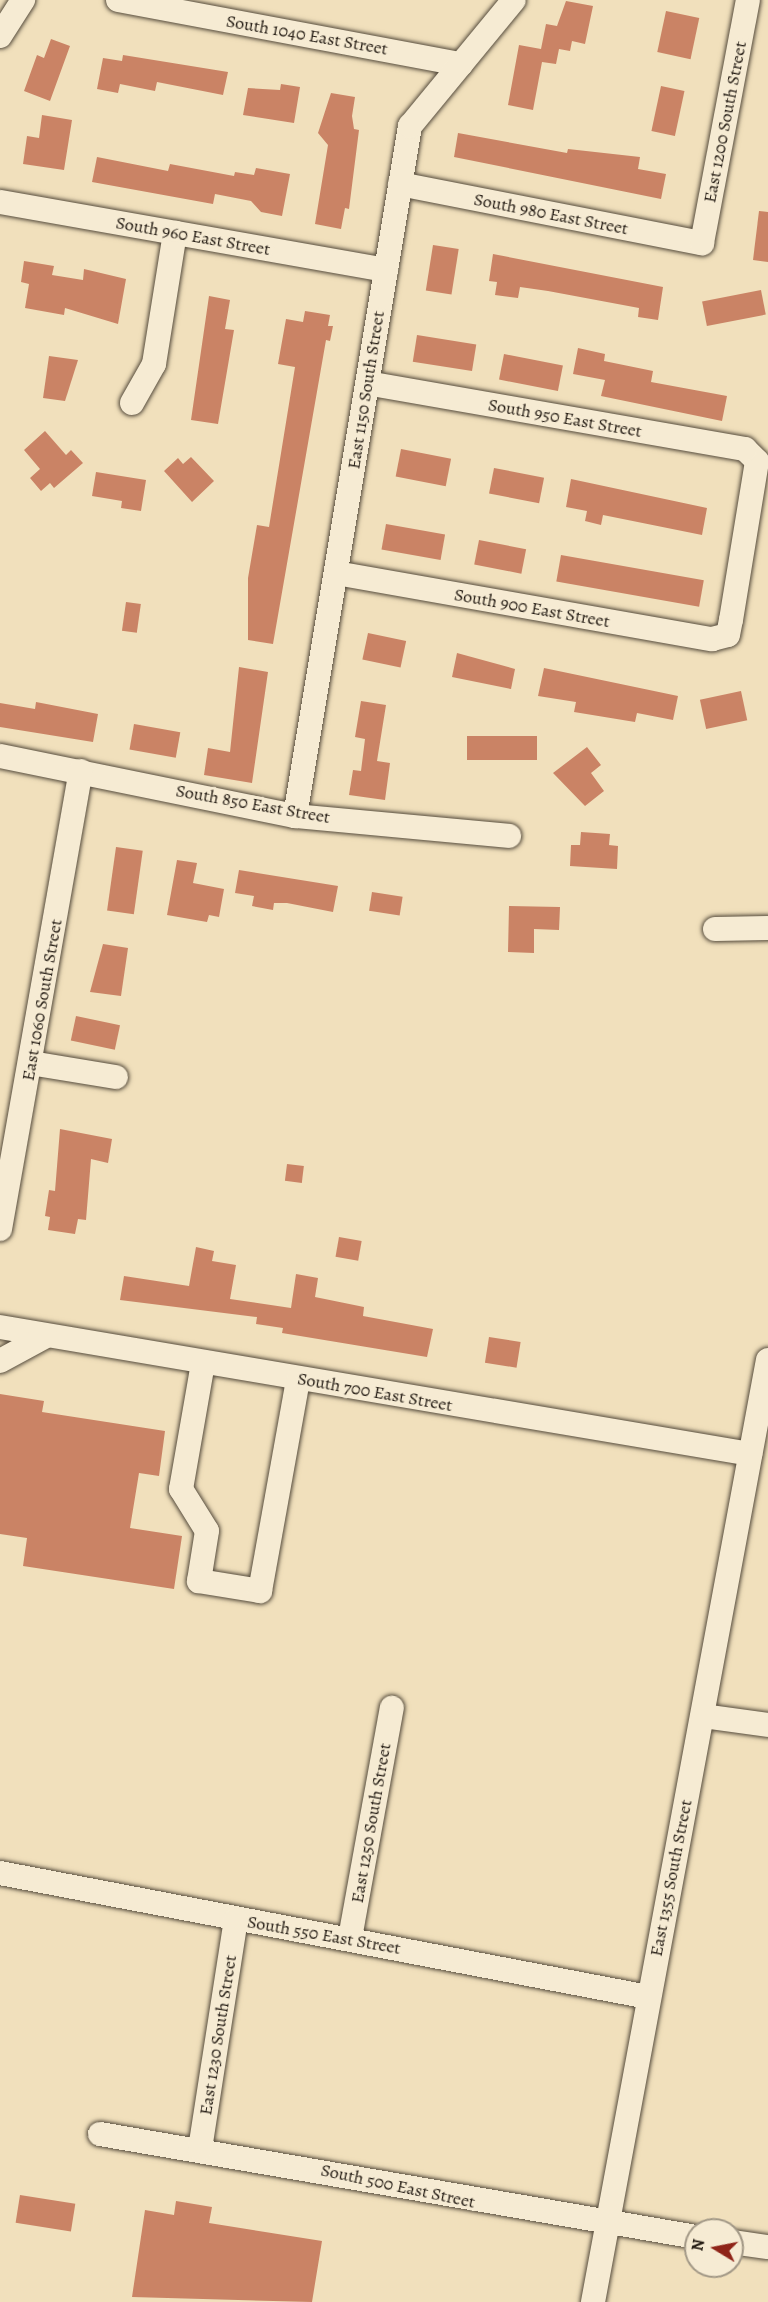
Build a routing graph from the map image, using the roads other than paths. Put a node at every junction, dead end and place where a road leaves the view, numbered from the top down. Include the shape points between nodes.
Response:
1 (23, 0) edge
2 (118, 0) edge
3 (514, 0) edge
4 (748, 0) edge
5 (0, 36) edge
6 (461, 64) junction
7 (399, 184) junction
8 (0, 202) edge
9 (175, 233) junction
10 (702, 243) joint
11 (386, 270) junction
12 (368, 383) junction
13 (132, 403) dead end
14 (336, 573) junction
15 (728, 635) joint
16 (0, 756) edge
17 (81, 771) junction
18 (296, 816) junction
19 (509, 836) dead end
20 (768, 928) edge
21 (715, 929) dead end
22 (31, 1063) junction
23 (116, 1077) dead end
24 (0, 1229) edge
25 (0, 1327) edge
26 (46, 1336) junction
27 (0, 1360) edge
28 (768, 1360) edge
29 (203, 1363) junction
30 (298, 1379) junction
31 (762, 1423) edge
32 (750, 1455) junction
33 (392, 1708) dead end
34 (703, 1716) junction
35 (768, 1725) edge
36 (0, 1873) edge
37 (236, 1920) junction
38 (350, 1938) junction
39 (648, 1997) junction
40 (100, 2134) dead end
41 (200, 2149) junction
42 (606, 2224) junction
43 (684, 2235) edge
44 (744, 2244) edge
45 (768, 2247) edge
46 (593, 2302) edge

1 - 5 street
2 - 6 street, South 1040 East Street
3 - 6 street, East 1150 South Street
4 - 10 street, East 1200 South Street
6 - 7 street, East 1150 South Street via 410,126
7 - 10 street, South 980 East Street
7 - 11 street, East 1150 South Street
8 - 9 street, South 960 East Street
9 - 11 street, South 960 East Street
9 - 13 street via 154,364
11 - 12 street, East 1150 South Street
12 - 14 street, East 1150 South Street
12 - 15 street, South 950 East Street via 745,449 757,461
14 - 15 street, South 900 East Street via 712,639
14 - 18 street, East 1150 South Street
16 - 17 street, South 850 East Street
17 - 18 street, South 850 East Street
17 - 22 street, East 1060 South Street
18 - 19 street, South 850 East Street
20 - 21 street
22 - 23 street
22 - 24 street, East 1060 South Street
25 - 26 street, South 700 East Street
26 - 27 street
26 - 29 street, South 700 East Street
28 - 31 street, East 1355 South Street
29 - 30 street, South 700 East Street
29 - 30 street via 182,1489 207,1531 199,1581 260,1591
30 - 32 street, South 700 East Street
31 - 32 street, East 1355 South Street
32 - 34 street, East 1355 South Street
33 - 38 street, East 1250 South Street
34 - 35 street
34 - 39 street, East 1355 South Street
36 - 37 street, South 550 East Street
37 - 38 street, South 550 East Street
37 - 41 street, East 1230 South Street
38 - 39 street, South 550 East Street
39 - 42 street, East 1355 South Street
40 - 41 street, South 500 East Street
41 - 42 street, South 500 East Street
42 - 43 street, South 500 East Street
42 - 46 street, East 1355 South Street
44 - 45 street

